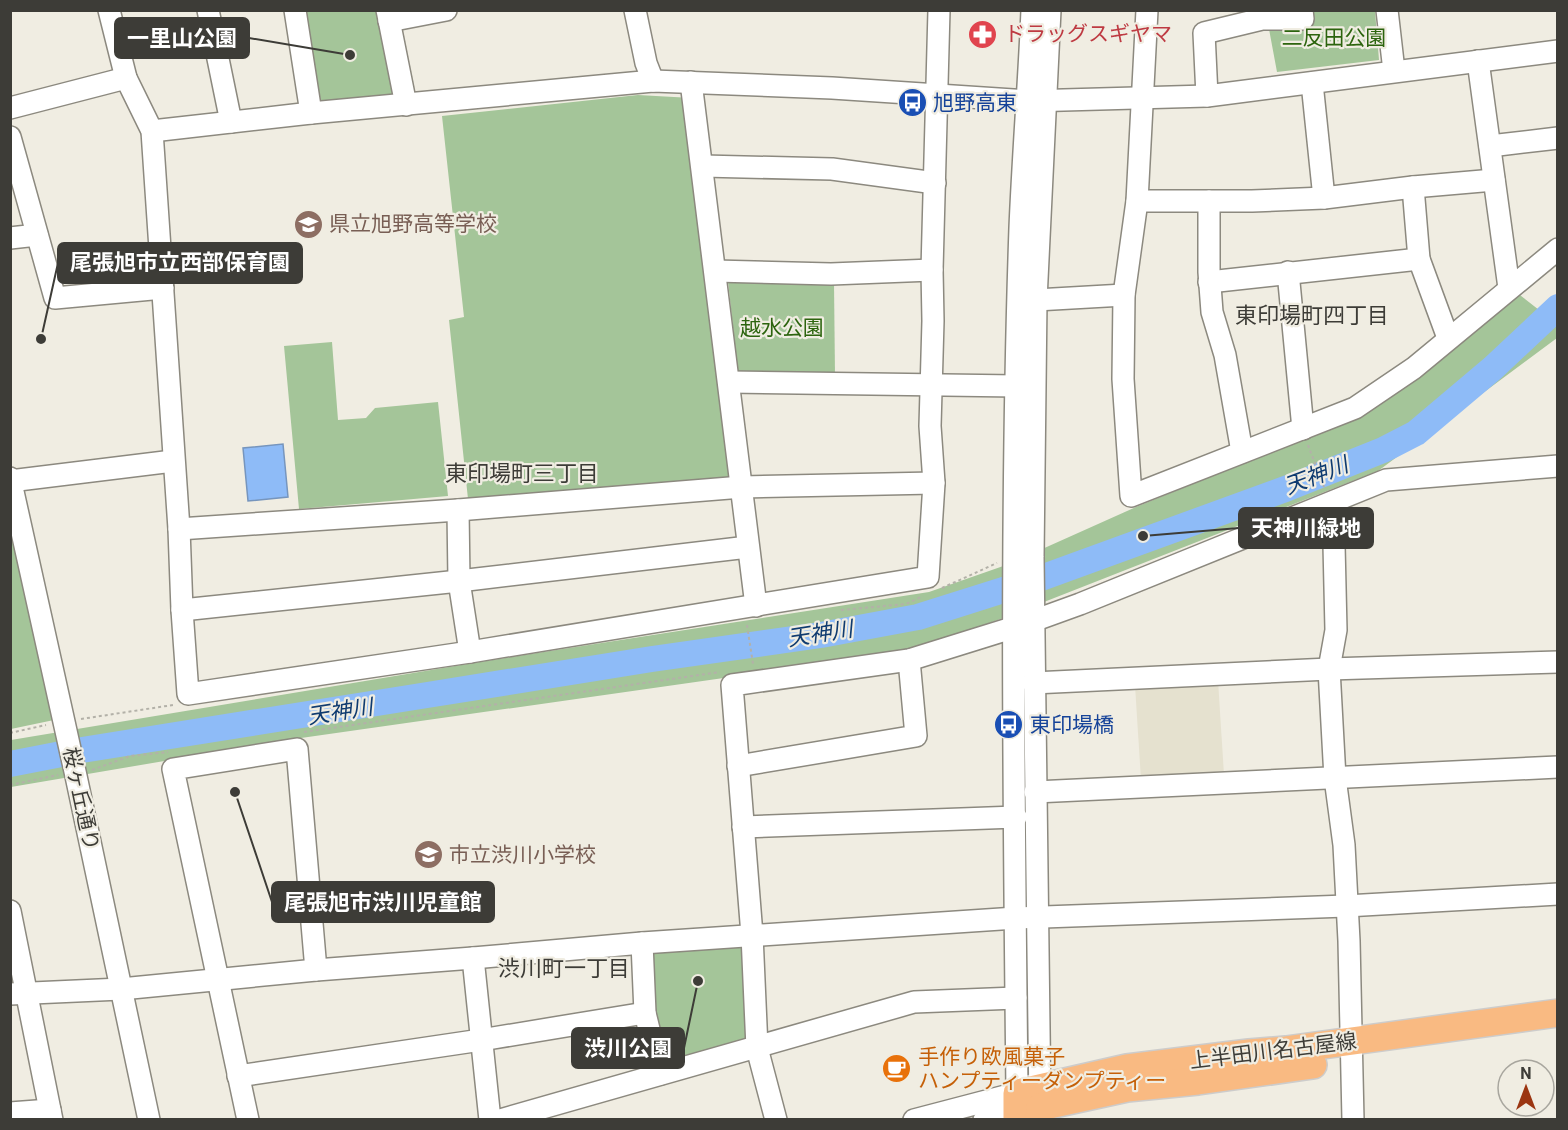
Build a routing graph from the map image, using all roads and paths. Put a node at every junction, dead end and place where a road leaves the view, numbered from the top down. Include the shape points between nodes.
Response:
1 (109, 10) edge
2 (208, 10) edge
3 (295, 10) edge
4 (446, 10) edge
5 (635, 10) edge
6 (939, 10) edge
7 (1032, 10) edge
8 (1050, 10) edge
9 (1147, 10) edge
10 (1302, 10) edge
11 (1387, 10) edge
12 (388, 16) edge
13 (1557, 51) edge
14 (1478, 61) junction
15 (1394, 71) junction
16 (126, 78) junction
17 (653, 81) junction
18 (691, 82) junction
19 (1312, 83) junction
20 (937, 96) junction
21 (1207, 96) junction
22 (1141, 97) junction
23 (1037, 101) junction
24 (406, 105) junction
25 (10, 108) edge
26 (311, 113) junction
27 (231, 122) junction
28 (152, 131) junction
29 (10, 137) edge
30 (1557, 138) edge
31 (1490, 146) junction
32 (703, 166) junction
33 (1494, 180) junction
34 (935, 183) junction
35 (1413, 187) junction
36 (1324, 198) junction
37 (1137, 201) junction
38 (1209, 201) junction
39 (38, 235) junction
40 (10, 238) edge
41 (1557, 249) edge
42 (1419, 259) junction
43 (932, 270) junction
44 (715, 271) junction
45 (1288, 272) junction
46 (1209, 282) junction
47 (163, 288) junction
48 (1509, 288) junction
49 (1124, 295) junction
50 (1036, 300) junction
51 (1448, 338) junction
52 (729, 382) junction
53 (931, 384) junction
54 (1017, 386) junction
55 (1305, 436) junction
56 (1242, 452) junction
57 (173, 461) junction
58 (1557, 466) edge
59 (11, 480) edge
60 (934, 483) junction
61 (742, 487) junction
62 (1329, 495) junction
63 (458, 510) junction
64 (179, 528) junction
65 (748, 547) junction
66 (1024, 560) junction
67 (459, 581) junction
68 (182, 610) junction
69 (751, 613) junction
70 (1024, 615) junction
71 (470, 652) junction
72 (909, 660) junction
73 (1557, 662) edge
74 (754, 666) dead end
75 (1329, 669) junction
76 (722, 671) dead end
77 (1033, 683) junction
78 (64, 721) junction
79 (10, 733) edge
80 (296, 734) dead end
81 (168, 752) dead end
82 (738, 766) junction
83 (1557, 766) edge
84 (76, 776) junction
85 (1335, 778) junction
86 (10, 785) edge
87 (1035, 792) junction
88 (1016, 817) junction
89 (743, 827) junction
90 (1557, 894) edge
91 (1346, 906) junction
92 (10, 911) edge
93 (1038, 917) junction
94 (1016, 918) junction
95 (752, 935) junction
96 (642, 943) junction
97 (473, 958) junction
98 (316, 970) junction
99 (217, 980) junction
100 (121, 988) junction
101 (19, 993) edge
102 (1016, 998) junction
103 (645, 1013) junction
104 (1557, 1013) edge
105 (1557, 1030) edge
106 (481, 1040) junction
107 (757, 1048) junction
108 (1351, 1050) junction
109 (660, 1074) junction
110 (238, 1076) junction
111 (1028, 1106) edge
112 (10, 1113) edge
113 (51, 1115) edge
114 (148, 1119) edge
115 (248, 1119) edge
116 (490, 1119) edge
117 (501, 1119) edge
118 (776, 1119) edge
119 (915, 1119) edge
120 (984, 1119) edge
121 (1353, 1119) edge

1 - 16 street
2 - 27 street
3 - 26 street
4 - 12 street
5 - 17 street
6 - 20 street
7 - 23 street
8 - 23 street
9 - 22 street
10 - 21 street via 1303,19 1262,19 1204,33
11 - 15 street
12 - 24 street
13 - 14 street
14 - 15 street
14 - 31 street
15 - 19 street
16 - 25 street
16 - 28 street
17 - 18 street
17 - 24 street
18 - 20 street
18 - 32 street
19 - 21 street
19 - 36 street
20 - 23 street
20 - 34 street
21 - 22 street
22 - 23 street
22 - 37 street
23 - 50 street
23 - 54 street via 1020,225
24 - 26 street
26 - 27 street
27 - 28 street
28 - 47 street
29 - 39 street
30 - 31 street
31 - 33 street
32 - 34 street via 832,169
32 - 44 street
33 - 35 street
33 - 48 street
34 - 43 street
35 - 36 street
35 - 42 street
36 - 38 street
37 - 38 street
37 - 49 street
38 - 46 street
39 - 40 street
39 - 47 street via 55,298
41 - 48 street
42 - 45 street
42 - 51 street
43 - 44 street via 831,274
43 - 53 street
44 - 52 street
45 - 46 street
45 - 55 street
46 - 56 street
47 - 57 street
48 - 51 street
49 - 50 street
49 - 56 street via 1123,379 1131,496
50 - 66 street
51 - 55 street via 1414,368
52 - 53 street
52 - 61 street
53 - 54 street
53 - 60 street
54 - 66 street
55 - 56 street
55 - 62 path
57 - 59 street
57 - 64 street
58 - 62 street via 1386,480
59 - 78 street, 桜ヶ丘通り
60 - 61 street
60 - 69 street via 928,577
61 - 63 street
61 - 65 street
62 - 70 street via 1080,604
62 - 75 street via 1336,630
63 - 64 street
63 - 67 street
64 - 68 street
65 - 67 street
65 - 69 street
66 - 70 street
67 - 68 street
67 - 71 street
68 - 71 street via 188,694
69 - 71 street
69 - 74 path
70 - 72 street
70 - 77 street
70 - 88 street
72 - 82 street via 916,736
72 - 82 street via 732,685
73 - 75 street
75 - 77 street
75 - 85 street
76 - 80 path
77 - 87 street
78 - 79 path
78 - 84 street, 桜ヶ丘通り
81 - 84 path via 130,756
82 - 89 street
83 - 85 street
84 - 86 path via 60,775
84 - 100 street, 桜ヶ丘通り
85 - 87 street
85 - 91 street via 1344,845
87 - 93 street
88 - 89 street
88 - 94 street
89 - 95 street
90 - 91 street
91 - 93 street
91 - 108 street
92 - 101 street
93 - 94 street
93 - 111 street
94 - 95 street
94 - 102 street
95 - 96 street
95 - 107 street
96 - 97 street
96 - 103 street
97 - 98 street
97 - 106 street
98 - 99 street
98 - 99 street via 297,749 173,769
99 - 100 street
99 - 110 street
100 - 101 street
100 - 114 street, 桜ヶ丘通り
101 - 113 street
102 - 107 street via 914,1002
102 - 111 street
103 - 106 street
103 - 109 street
104 - 108 main road, 上半田川名古屋線
105 - 108 main road, 上半田川名古屋線
106 - 110 street
106 - 116 street
107 - 109 street
107 - 118 street
108 - 111 main road, 上半田川名古屋線 via 1221,1078 1127,1088
108 - 121 street
109 - 117 street
110 - 115 street
111 - 119 street
111 - 120 street
112 - 113 street

